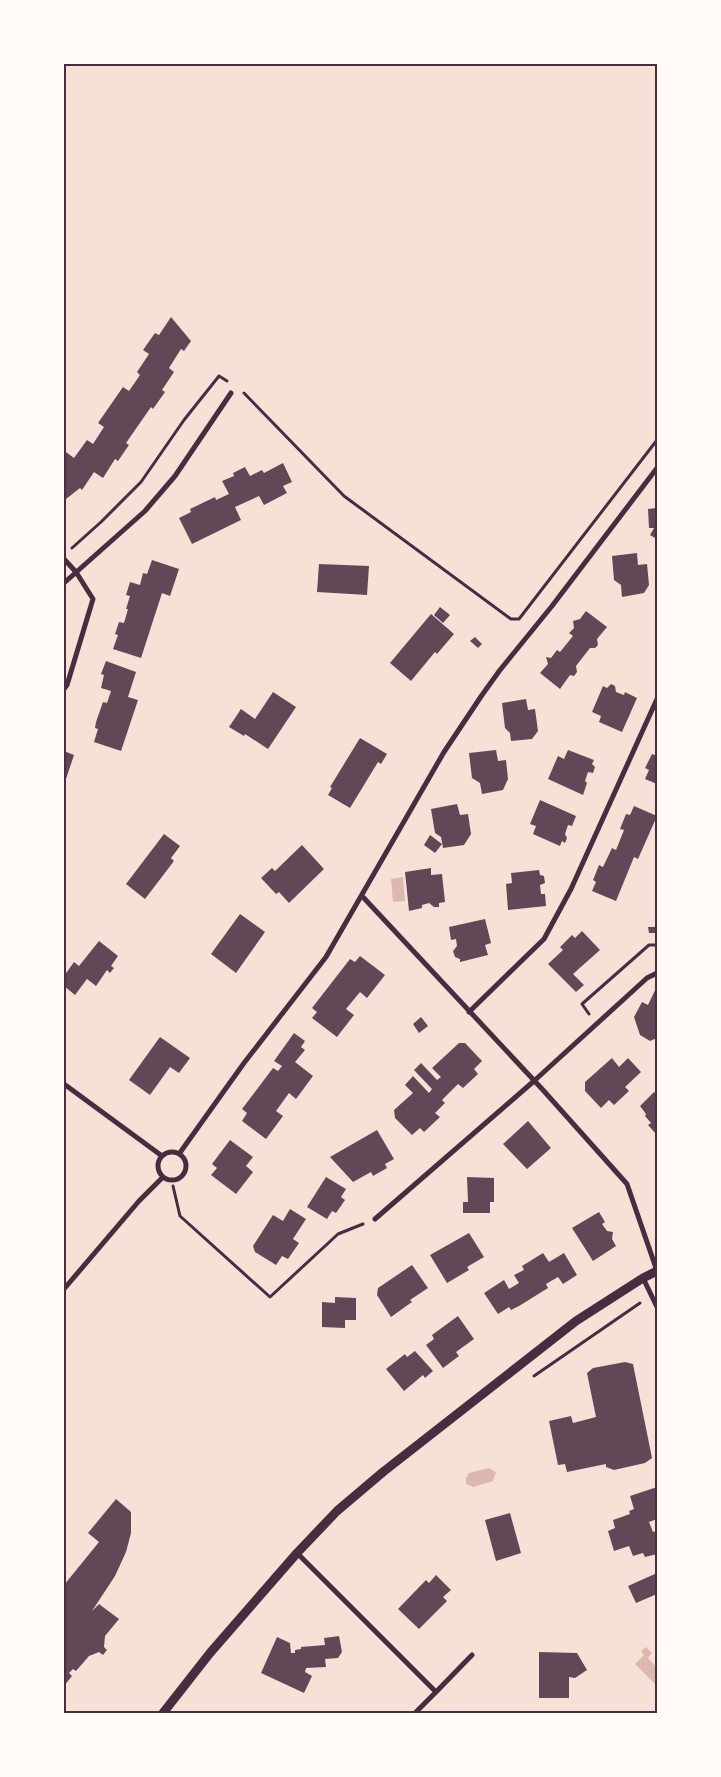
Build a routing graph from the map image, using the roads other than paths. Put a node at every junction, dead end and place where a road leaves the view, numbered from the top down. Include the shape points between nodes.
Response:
1 (231, 393) dead end
2 (657, 468) edge
3 (64, 559) edge
4 (76, 572) junction
5 (64, 583) edge
6 (64, 689) edge
7 (657, 699) edge
8 (362, 896) junction
9 (657, 973) edge
10 (469, 1012) junction
11 (534, 1081) junction
12 (64, 1084) edge
13 (179, 1154) junction
14 (162, 1156) junction
15 (163, 1177) junction
16 (375, 1219) road end
17 (657, 1271) edge
18 (643, 1278) junction
19 (64, 1289) edge
20 (657, 1307) edge
21 (296, 1553) junction
22 (472, 1655) dead end
23 (436, 1692) junction
24 (163, 1713) edge
25 (415, 1713) edge

1 - 4 street via 169,483 144,511
2 - 8 street via 482,695 444,752
3 - 4 street
4 - 5 street
4 - 6 street via 93,599
7 - 10 street via 571,889 544,940
8 - 10 street
8 - 13 street via 326,957
9 - 11 street via 647,978
10 - 11 street
11 - 16 street
11 - 17 street via 627,1184
12 - 14 street
13 - 14 street via 171,1152
13 - 15 street via 186,1161 186,1170 181,1178 172,1181
14 - 15 street via 158,1169
15 - 19 street
17 - 18 street
18 - 20 street
18 - 21 street via 576,1321 398,1460 337,1511
21 - 23 street
21 - 24 street
22 - 23 street
23 - 25 street

